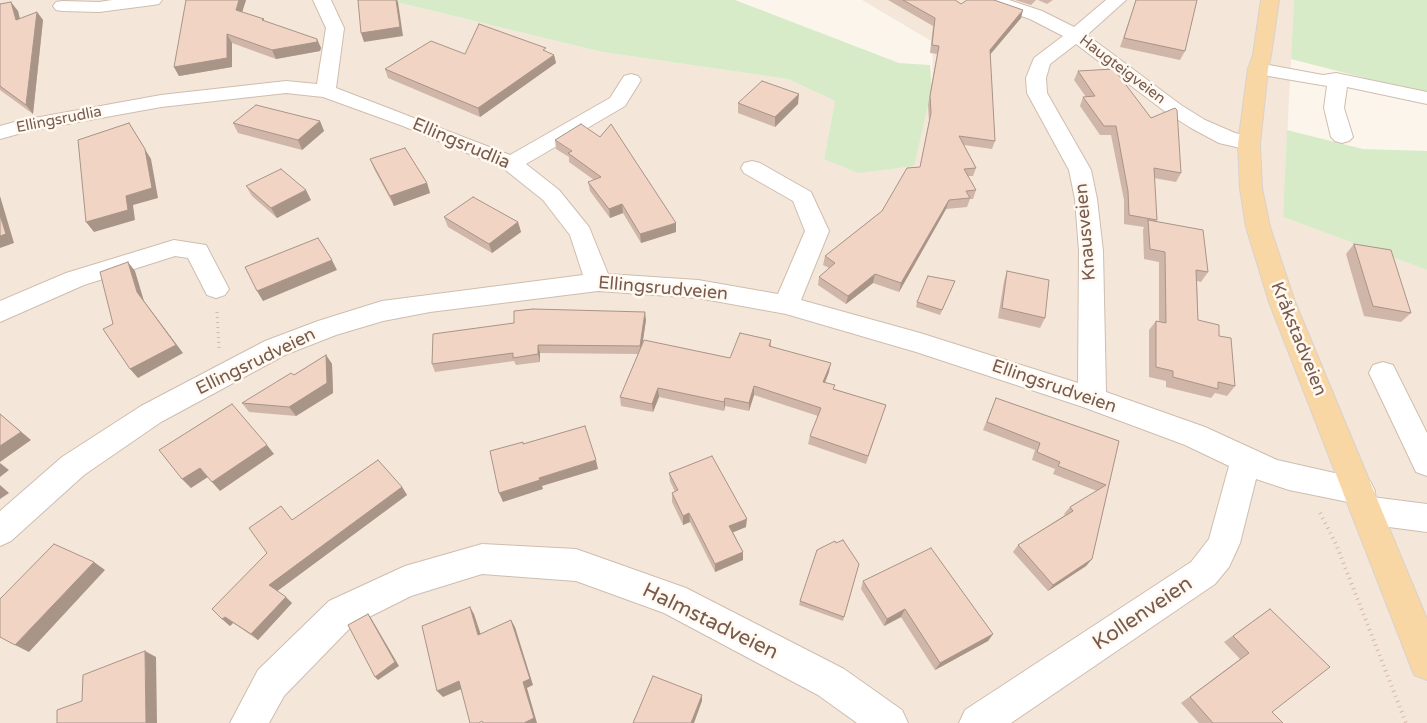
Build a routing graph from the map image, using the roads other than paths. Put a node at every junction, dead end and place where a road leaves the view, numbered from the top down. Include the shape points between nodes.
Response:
1 (153, 0) edge
2 (322, 0) edge
3 (992, 0) edge
4 (1117, 0) edge
5 (1270, 0) edge
6 (62, 6) dead end
7 (1076, 35) junction
8 (1260, 62) junction
9 (1336, 79) junction
10 (630, 80) dead end
11 (326, 91) junction
12 (1427, 98) edge
13 (0, 133) edge
14 (1342, 136) dead end
15 (1249, 144) junction
16 (511, 163) junction
17 (752, 168) dead end
18 (598, 282) junction
19 (216, 288) road end
20 (786, 305) junction
21 (0, 312) edge
22 (1383, 373) dead end
23 (1092, 400) junction
24 (1246, 459) junction
25 (1427, 463) edge
26 (1363, 500) junction
27 (1427, 518) edge
28 (0, 530) edge
29 (1427, 662) edge
30 (249, 723) edge
31 (889, 723) edge
32 (978, 723) edge

1 - 6 street via 99,7
2 - 11 street via 334,28
3 - 7 street, Haugteigveien via 1036,15
4 - 7 street, Knausveien
5 - 8 main road, Kråkstadveien
7 - 15 street, Haugteigveien via 1174,109 1227,138
7 - 23 street, Knausveien via 1041,62 1036,78 1037,93 1080,170 1086,199 1091,251
8 - 9 street via 1324,81
8 - 15 main road, Kråkstadveien
9 - 12 street
9 - 14 street via 1334,108
10 - 16 street via 618,102
11 - 13 street, Ellingsrudlia via 286,88 162,101
11 - 16 street, Ellingsrudlia
15 - 26 main road, Kråkstadveien via 1251,188 1265,253
16 - 18 street, Ellingsrudlia via 551,195 581,233
17 - 20 street via 803,197 817,230
18 - 20 street, Ellingsrudveien via 698,289
18 - 28 street, Ellingsrudveien via 382,311 275,348 151,414 73,466
19 - 21 street via 197,251 174,248 75,279
20 - 23 street, Ellingsrudveien via 920,343
22 - 25 street
23 - 24 street, Ellingsrudveien via 1196,436
24 - 26 street, Ellingsrudveien via 1288,477
24 - 32 street, Kollenveien via 1224,543 1203,574
26 - 27 street, Ellingsrudveien
26 - 29 main road, Kråkstadveien
30 - 31 street, Halmstadveien via 271,683 341,613 406,582 482,559 576,565 674,600 831,682

